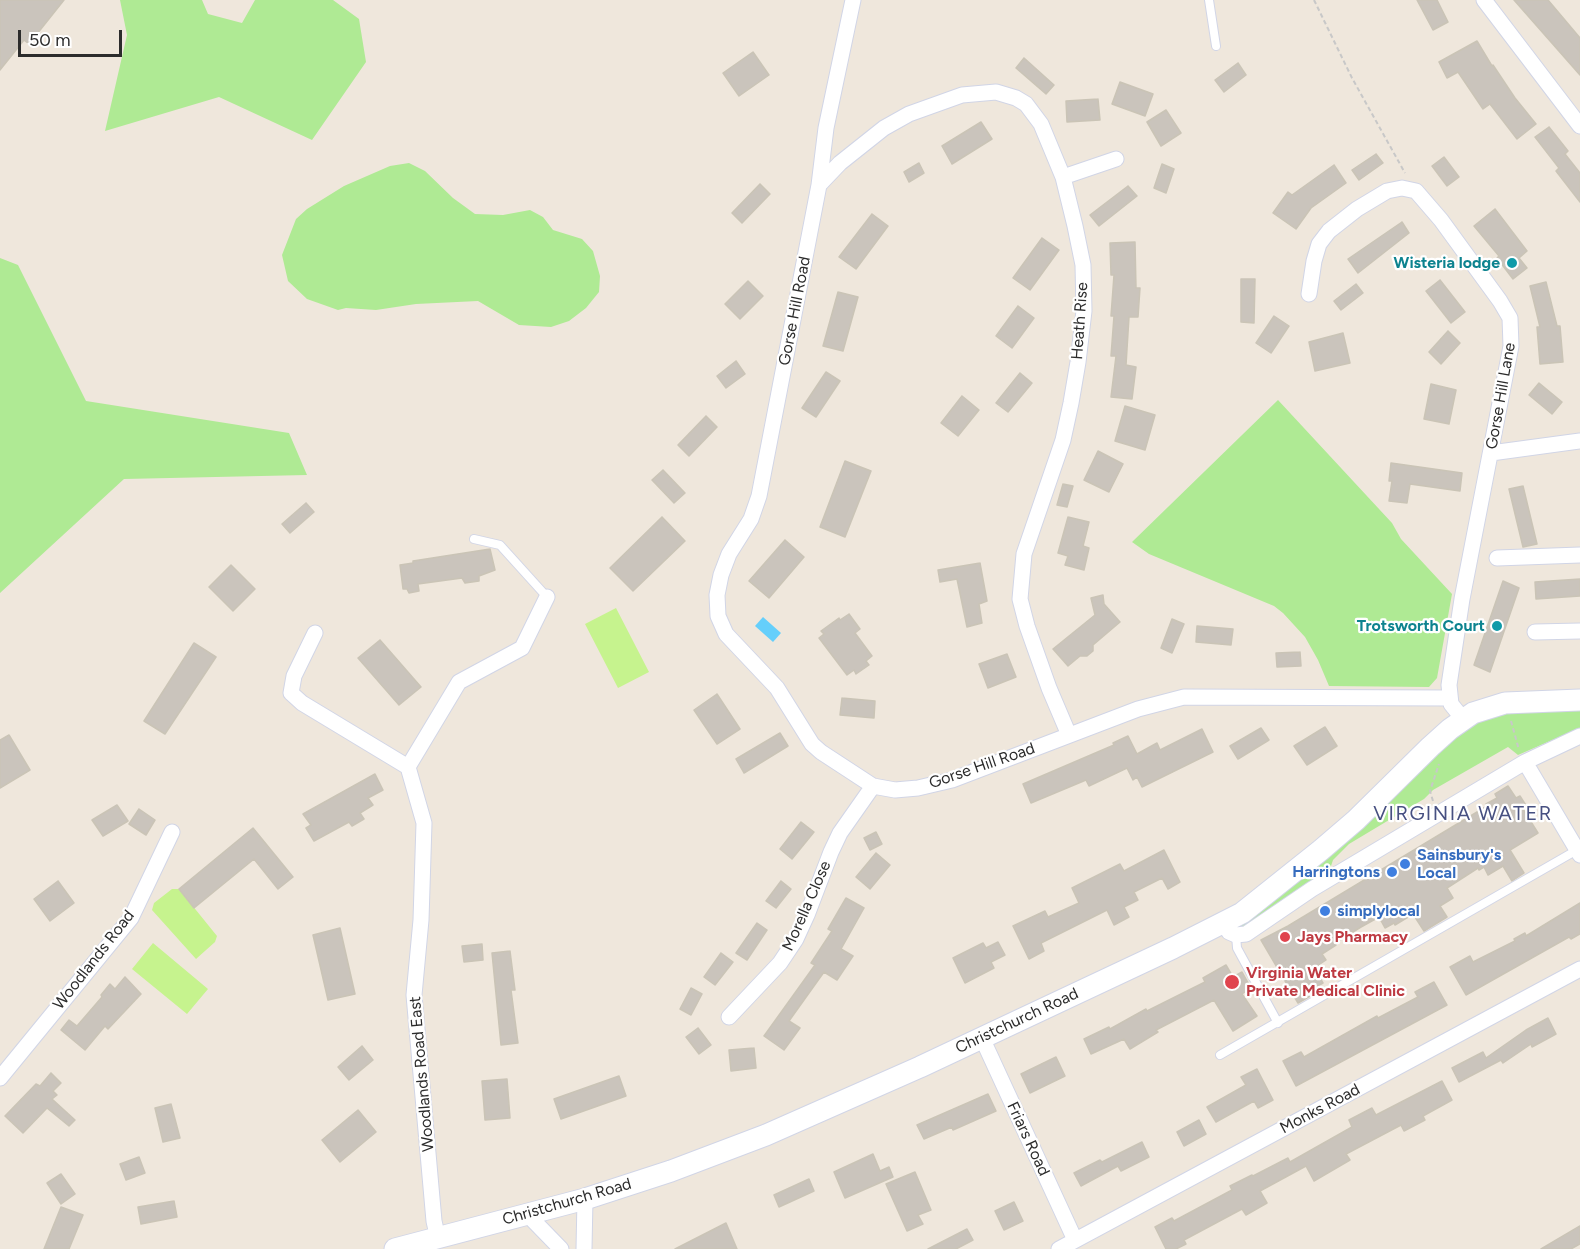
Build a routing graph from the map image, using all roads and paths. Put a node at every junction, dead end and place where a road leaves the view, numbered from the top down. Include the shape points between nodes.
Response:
1 (853, 0) edge
2 (1209, 0) edge
3 (1314, 0) edge
4 (1484, 0) edge
5 (1216, 46) dead end
6 (1580, 126) edge
7 (1116, 159) dead end
8 (1063, 177) junction
9 (819, 185) junction
10 (1416, 191) junction
11 (1309, 294) dead end
12 (1580, 441) edge
13 (1491, 453) junction
14 (474, 539) dead end
15 (1580, 555) edge
16 (1497, 558) dead end
17 (547, 597) joint
18 (1580, 631) edge
19 (1535, 632) dead end
20 (315, 633) dead end
21 (1449, 698) junction
22 (1580, 700) edge
23 (1463, 719) junction
24 (1510, 720) dead end
25 (1069, 735) junction
26 (1580, 735) edge
27 (1442, 756) dead end
28 (1525, 762) junction
29 (408, 767) junction
30 (873, 786) junction
31 (1435, 804) dead end
32 (172, 832) dead end
33 (1579, 852) edge
34 (1230, 929) junction
35 (1580, 969) edge
36 (729, 1017) dead end
37 (1278, 1023) junction
38 (982, 1038) junction
39 (1220, 1055) dead end
40 (0, 1078) edge
41 (585, 1199) junction
42 (527, 1214) junction
43 (438, 1239) junction
44 (1075, 1240) junction
45 (395, 1249) edge
46 (561, 1249) edge
47 (584, 1249) edge
48 (1059, 1249) edge

1 - 9 street, Gorse Hill Road via 826,128
2 - 5 lane
3 - 10 path via 1352,78
4 - 6 street
7 - 8 street
8 - 9 street, Heath Rise via 1041,124 1026,104 986,92 962,95 901,119 860,146
8 - 25 street, Heath Rise via 1083,265 1084,311 1063,440 1024,554 1020,599 1030,636
9 - 30 street, Gorse Hill Road via 759,496 721,575 718,616 726,634 777,688 812,744
10 - 11 street via 1387,191 1329,231 1319,244
10 - 13 street, Gorse Hill Lane via 1510,318 1511,346
12 - 13 street
13 - 21 street, Gorse Hill Lane via 1454,645
14 - 17 lane via 501,545
15 - 16 street
17 - 29 street via 522,648 459,682
18 - 19 street
20 - 29 street via 294,676 291,693
21 - 23 street
21 - 25 street, Gorse Hill Road via 1184,697 1138,709
22 - 23 main road, Christchurch Road via 1505,703
23 - 34 main road, Christchurch Road via 1356,820
24 - 28 path
25 - 30 street, Gorse Hill Road via 935,785 895,790
26 - 28 street
27 - 31 path via 1430,791
28 - 33 street
28 - 34 street via 1312,888 1254,929 1242,935
29 - 43 street, Woodlands Road East via 424,823 414,995
30 - 36 street, Morella Close via 840,833 796,939 780,963
32 - 40 street, Woodlands Road via 131,918
33 - 37 lane
34 - 37 lane
34 - 38 main road, Christchurch Road
35 - 44 street, Monks Road
37 - 39 lane
38 - 41 main road, Christchurch Road via 766,1135
38 - 44 street, Friars Road
41 - 42 main road, Christchurch Road
41 - 47 street
42 - 43 main road, Christchurch Road
42 - 46 street
43 - 45 main road, Christchurch Road
44 - 48 street, Monks Road

